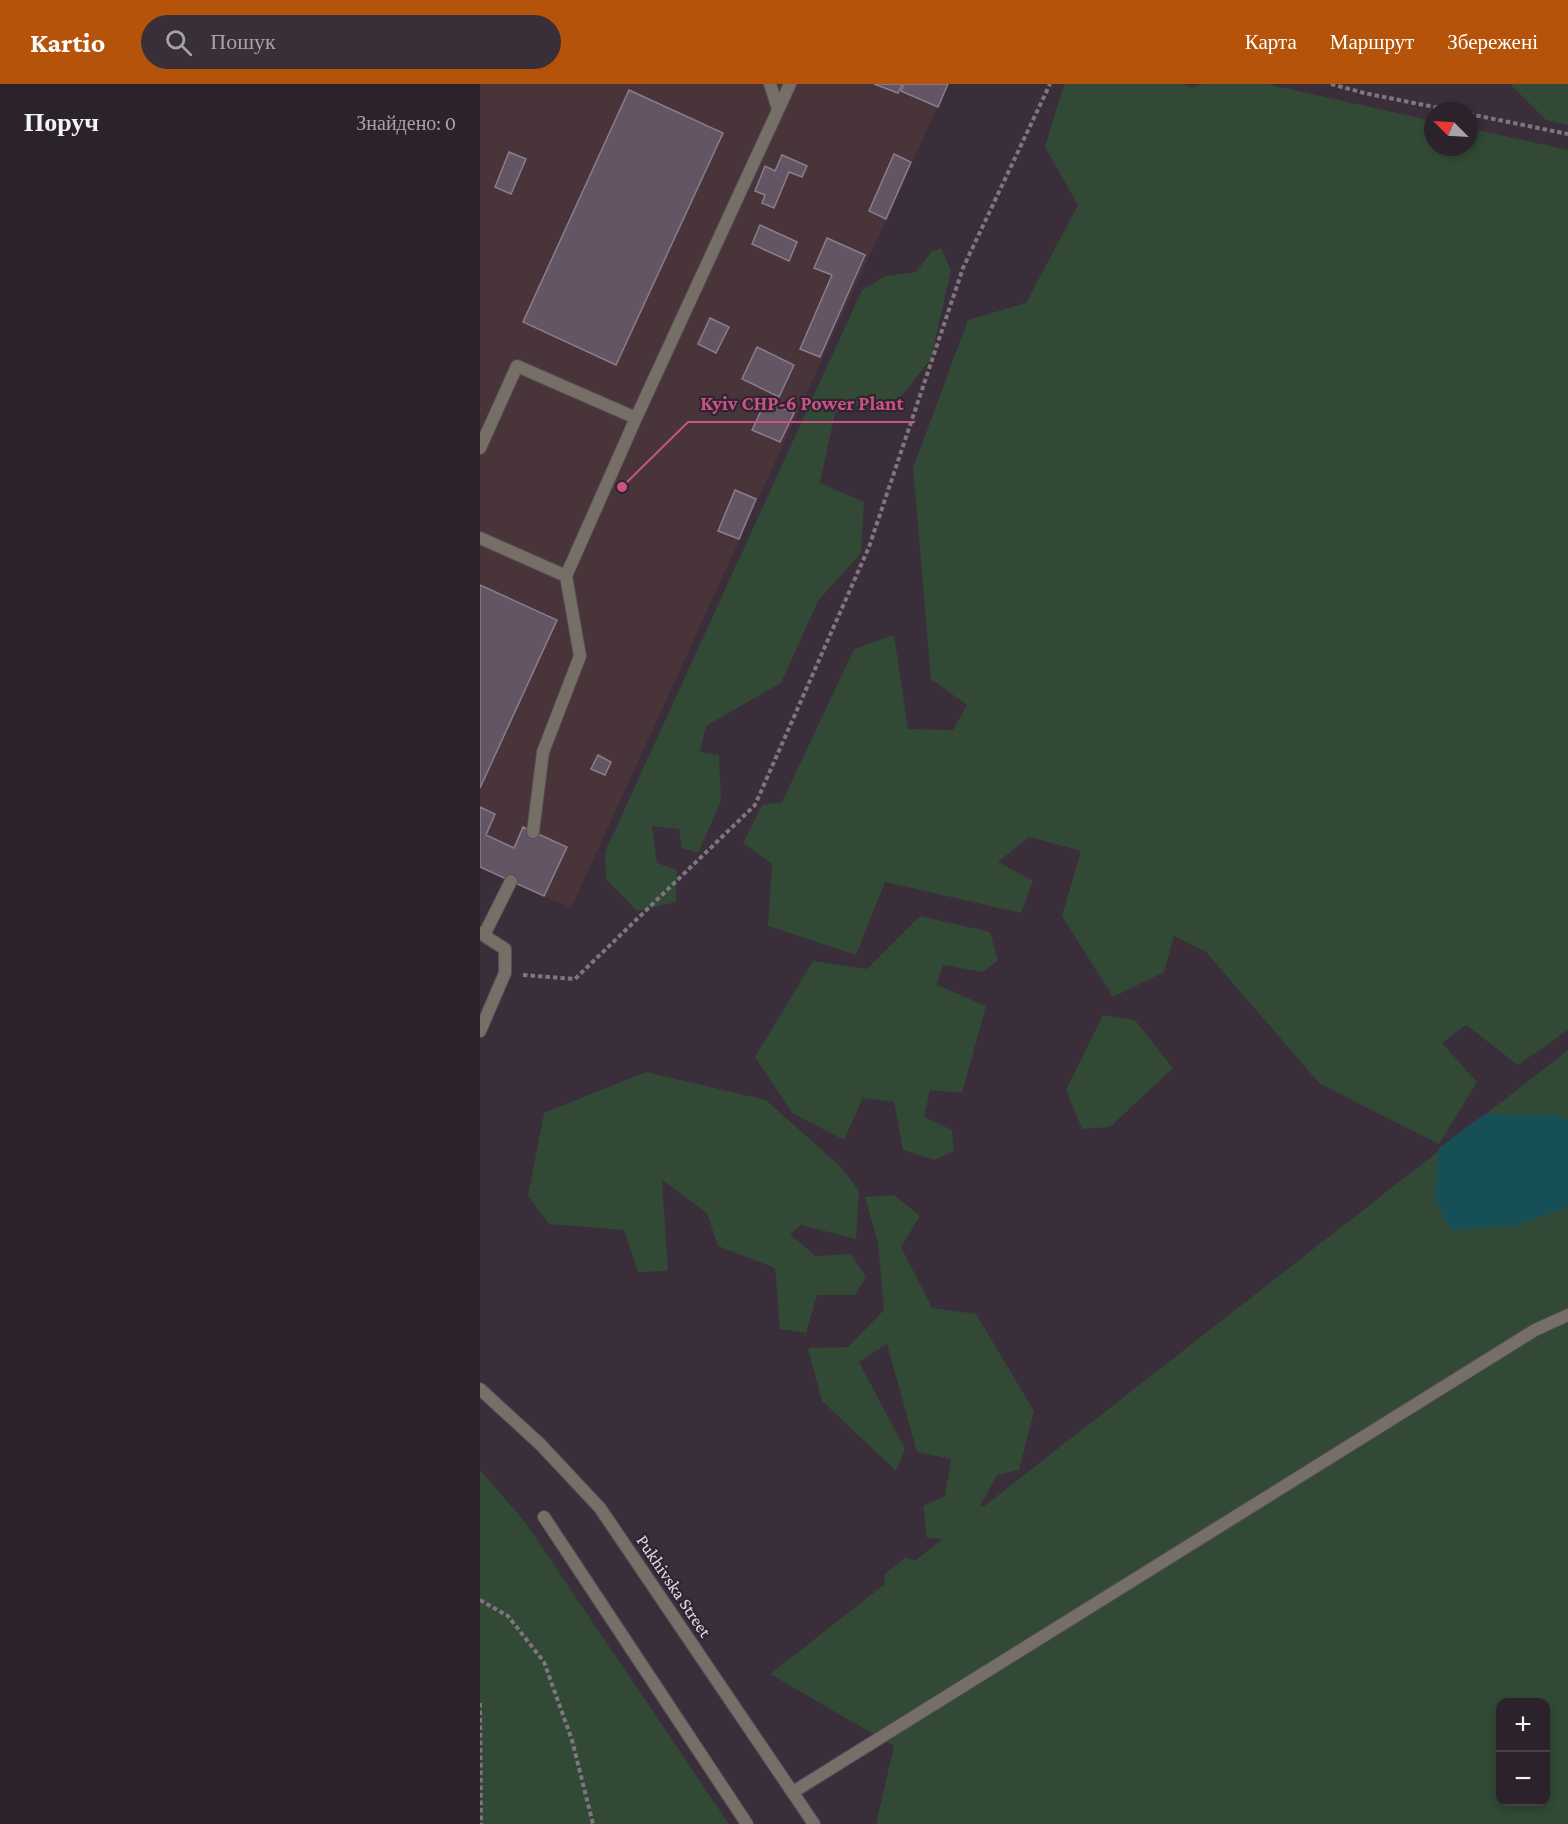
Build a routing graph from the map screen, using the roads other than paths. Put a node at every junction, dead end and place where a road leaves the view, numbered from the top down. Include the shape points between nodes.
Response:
1 (770, 84) edge
2 (790, 84) edge
3 (778, 109) junction
4 (636, 418) junction
5 (480, 448) edge
6 (480, 538) edge
7 (566, 576) junction
8 (533, 832) dead end
9 (511, 881) dead end
10 (482, 934) edge
11 (480, 1031) edge
12 (1568, 1315) edge
13 (480, 1389) edge
14 (544, 1517) dead end
15 (793, 1792) junction
16 (747, 1824) edge
17 (814, 1824) edge

1 - 3 street
2 - 3 street
3 - 4 street
4 - 5 street via 517,366
4 - 7 street
6 - 7 street
7 - 8 street via 580,656 543,752
9 - 10 street
10 - 11 street via 505,949 505,973
12 - 15 street via 1535,1330
13 - 15 street, Pukhivska Street via 542,1445 600,1508
14 - 16 street
15 - 17 street, Pukhivska Street

